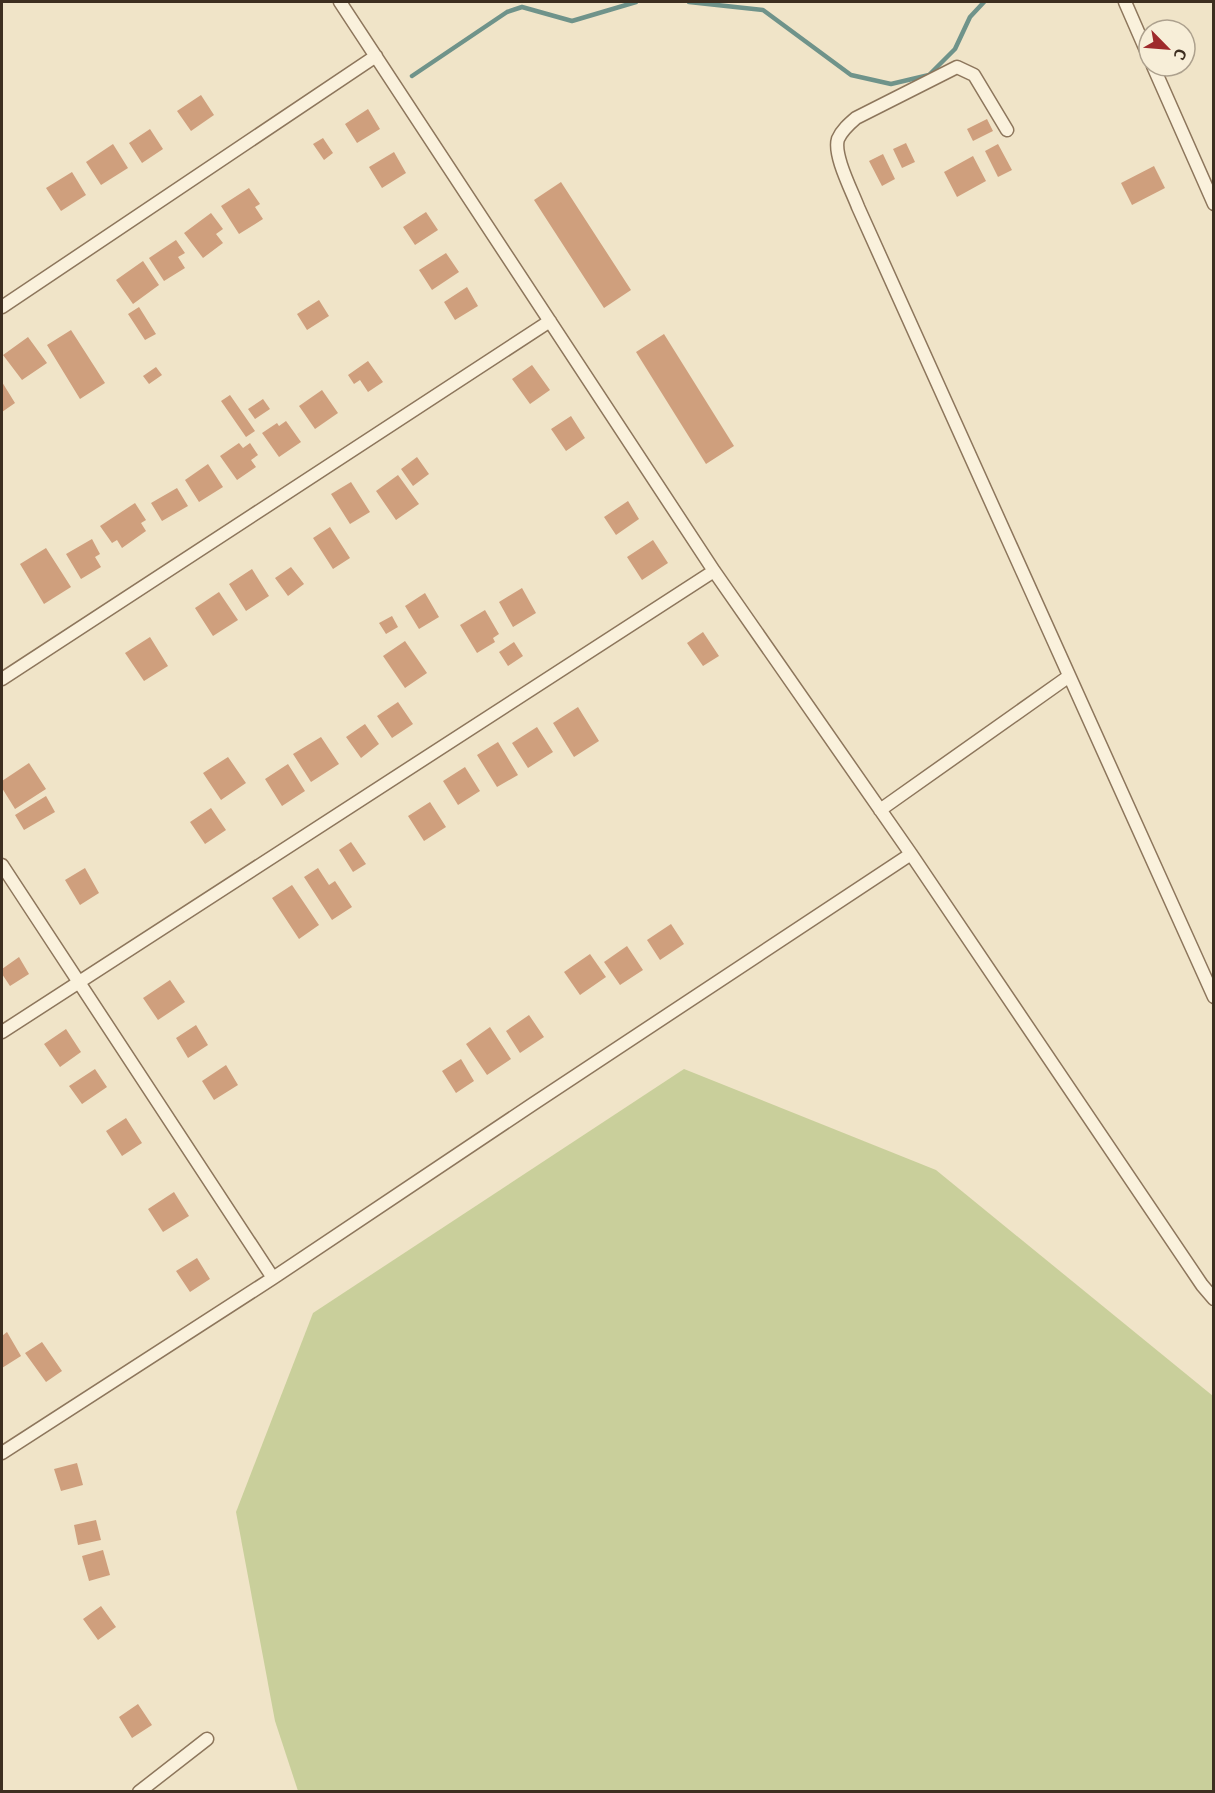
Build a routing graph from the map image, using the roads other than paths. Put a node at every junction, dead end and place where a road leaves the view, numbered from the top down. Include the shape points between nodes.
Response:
1 (340, 2) edge
2 (1125, 2) edge
3 (1137, 30) edge
4 (376, 56) junction
5 (1158, 78) edge
6 (1007, 130) dead end
7 (1214, 204) edge
8 (2, 307) edge
9 (549, 321) junction
10 (714, 571) junction
11 (1068, 677) junction
12 (2, 679) edge
13 (880, 810) junction
14 (912, 854) junction
15 (2, 865) edge
16 (78, 983) junction
17 (1214, 998) edge
18 (2, 1032) edge
19 (273, 1278) junction
20 (1208, 1282) edge
21 (1214, 1299) edge
22 (2, 1453) edge
23 (207, 1739) dead end
24 (139, 1791) edge

1 - 4 street
2 - 3 street
4 - 8 street
4 - 9 street
5 - 7 street
6 - 11 street via 974,75 957,67 856,118 843,130 837,151 858,207
9 - 10 street
9 - 12 street
10 - 13 street
10 - 16 street
11 - 13 street
11 - 17 street
13 - 14 street
14 - 19 street
14 - 20 street
15 - 16 street
16 - 18 street
16 - 19 street
19 - 22 street
20 - 21 street
23 - 24 street

